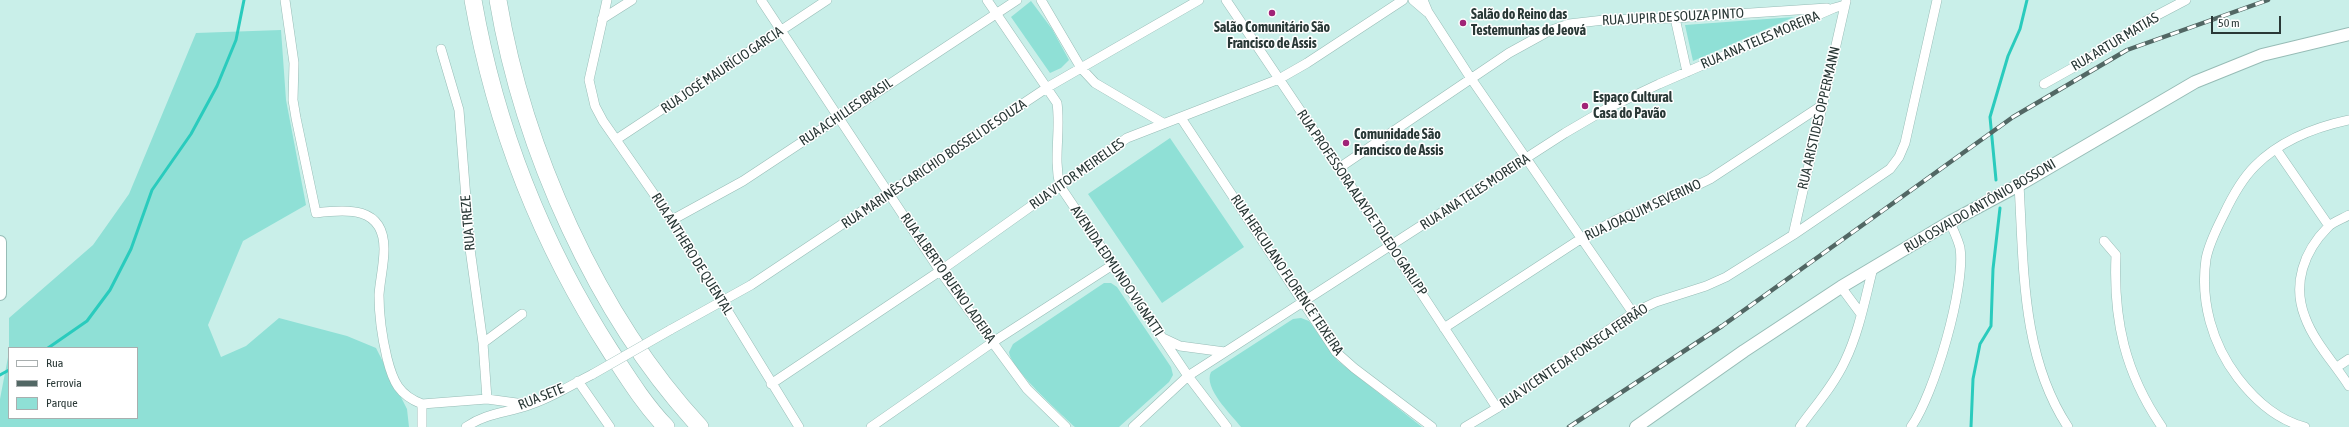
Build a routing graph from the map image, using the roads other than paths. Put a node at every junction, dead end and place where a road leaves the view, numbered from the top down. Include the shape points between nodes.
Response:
1 (285, 0) edge
2 (473, 0) edge
3 (498, 0) edge
4 (607, 0) edge
5 (632, 0) edge
6 (762, 0) edge
7 (827, 0) edge
8 (987, 0) edge
9 (1017, 0) edge
10 (1041, 0) edge
11 (1199, 0) edge
12 (1226, 0) edge
13 (1403, 0) edge
14 (1413, 0) edge
15 (1423, 0) edge
16 (1937, 0) edge
17 (2186, 0) edge
18 (1846, 3) edge
19 (1834, 8) junction
20 (1428, 12) junction
21 (996, 13) junction
22 (1675, 18) junction
23 (602, 19) junction
24 (782, 30) junction
25 (2349, 34) edge
26 (441, 49) dead end
27 (1081, 68) junction
28 (1687, 72) junction
29 (1470, 77) junction
30 (1279, 79) junction
31 (2044, 84) dead end
32 (1048, 87) junction
33 (1821, 106) junction
34 (839, 116) junction
35 (1181, 118) junction
36 (2349, 120) edge
37 (1163, 123) junction
38 (617, 139) junction
39 (2276, 149) junction
40 (1525, 158) junction
41 (1340, 168) junction
42 (2019, 185) junction
43 (1060, 186) junction
44 (890, 194) junction
45 (2349, 215) edge
46 (672, 220) junction
47 (1950, 222) junction
48 (2329, 226) junction
49 (1793, 235) junction
50 (1582, 238) junction
51 (2104, 241) dead end
52 (0, 242) edge
53 (1392, 246) junction
54 (1, 256) edge
55 (1114, 264) junction
56 (1873, 268) junction
57 (940, 271) junction
58 (1841, 287) junction
59 (0, 294) edge
60 (722, 300) junction
61 (1303, 301) junction
62 (522, 314) dead end
63 (1633, 314) junction
64 (1861, 314) junction
65 (1444, 328) junction
66 (670, 330) joint
67 (1163, 338) junction
68 (993, 342) junction
69 (483, 344) junction
70 (1225, 352) junction
71 (2349, 359) edge
72 (2337, 367) junction
73 (1188, 376) junction
74 (578, 382) junction
75 (771, 384) junction
76 (2349, 386) edge
77 (487, 399) junction
78 (422, 404) junction
79 (530, 405) junction
80 (1497, 408) junction
81 (2288, 425) edge
82 (422, 427) edge
83 (466, 427) edge
84 (610, 427) edge
85 (666, 427) edge
86 (700, 427) edge
87 (799, 427) edge
88 (871, 427) edge
89 (1066, 427) edge
90 (1133, 427) edge
91 (1227, 427) edge
92 (1432, 427) edge
93 (1465, 427) edge
94 (1636, 427) edge
95 (1800, 427) edge
96 (1911, 427) edge
97 (2068, 427) edge
98 (2162, 427) edge
99 (2305, 427) edge

1 - 78 street via 294,63 293,100 316,213 345,209 359,212 374,222 382,233 380,325 390,370 407,398
2 - 85 highway via 482,50 497,108 553,249 603,340 646,405
3 - 86 highway via 512,70 528,122 582,253 644,356 663,384
4 - 23 street
5 - 23 street
6 - 24 street, RUA ALBERTO BUENO LADEIRA
7 - 24 street, RUA JOSÉ MAURÍCIO GARCIA
8 - 21 street, AVENIDA EDMUNDO VIGNATTI
9 - 21 street, RUA ACHILLES BRASIL
10 - 27 street
11 - 27 street, RUA MARINÊS CARICHIO BOSSELI DE SOUZA
12 - 30 street, RUA PROFESSORA ALAYDE TOLEDO GARLIPP
13 - 30 street, RUA VITOR MEIRELLES
14 - 20 street
15 - 20 street
16 - 49 street, RUA VICENTE DA FONSECA FERRÃO via 1899,157 1890,169
17 - 31 street, RUA ARTUR MATIAS via 2146,21
18 - 19 street, RUA ANA TELES MOREIRA
18 - 33 street, RUA ARISTIDES OPPERMANN
19 - 22 street, RUA JUPIR DE SOUZA PINTO
19 - 28 street, RUA ANA TELES MOREIRA
20 - 29 street
21 - 32 street, AVENIDA EDMUNDO VIGNATTI
21 - 34 street, RUA ACHILLES BRASIL
22 - 28 street
22 - 29 street, RUA JUPIR DE SOUZA PINTO via 1604,20 1569,24 1549,30
23 - 38 street, RUA ANTHERO DE QUENTAL via 589,80 595,106
24 - 34 street, RUA ALBERTO BUENO LADEIRA
24 - 38 street, RUA JOSÉ MAURÍCIO GARCIA
25 - 42 street, RUA OSVALDO ANTÔNIO BOSSONI via 2262,55 2195,82
26 - 69 street, RUA TREZE via 459,110 470,248
27 - 32 street, RUA MARINÊS CARICHIO BOSSELI DE SOUZA
27 - 37 street via 1107,92
28 - 40 street, RUA ANA TELES MOREIRA via 1606,109
29 - 40 street
29 - 41 street, RUA JUPIR DE SOUZA PINTO
30 - 35 street, RUA VITOR MEIRELLES
30 - 41 street, RUA PROFESSORA ALAYDE TOLEDO GARLIPP
32 - 43 street, AVENIDA EDMUNDO VIGNATTI via 1057,103 1059,118 1056,172
32 - 44 street, RUA MARINÊS CARICHIO BOSSELI DE SOUZA
33 - 49 street, RUA ARISTIDES OPPERMANN
33 - 50 street, RUA JOAQUIM SEVERINO via 1710,179 1618,219
34 - 44 street, RUA ALBERTO BUENO LADEIRA
34 - 46 street, RUA ACHILLES BRASIL via 744,181
35 - 37 street, RUA VITOR MEIRELLES
35 - 61 street, RUA HERCULANO FLORENCE TEIXEIRA
36 - 39 street via 2328,124
37 - 43 street, RUA VITOR MEIRELLES via 1127,138
38 - 46 street, RUA ANTHERO DE QUENTAL
39 - 48 street
39 - 81 street via 2248,174 2228,206 2206,258 2205,283 2210,324 2232,370 2256,399
40 - 50 street
40 - 53 street, RUA ANA TELES MOREIRA
41 - 53 street, RUA PROFESSORA ALAYDE TOLEDO GARLIPP
42 - 47 street, RUA OSVALDO ANTÔNIO BOSSONI
42 - 97 street via 2026,293 2032,340 2047,390
43 - 55 street, AVENIDA EDMUNDO VIGNATTI
43 - 57 street, RUA VITOR MEIRELLES
44 - 57 street, RUA ALBERTO BUENO LADEIRA
44 - 60 street, RUA MARINÊS CARICHIO BOSSELI DE SOUZA via 751,285
45 - 48 street
46 - 60 street, RUA ANTHERO DE QUENTAL
47 - 56 street, RUA OSVALDO ANTÔNIO BOSSONI
47 - 96 street via 1960,248 1954,306 1941,358 1928,395
48 - 72 street via 2307,258 2301,272 2299,287 2305,317 2312,332
49 - 63 street, RUA VICENTE DA FONSECA FERRÃO via 1726,278 1656,302
50 - 63 street
50 - 65 street, RUA JOAQUIM SEVERINO
51 - 98 street via 2116,255 2116,307 2126,356 2138,385
52 - 54 street
53 - 61 street, RUA ANA TELES MOREIRA
53 - 65 street, RUA PROFESSORA ALAYDE TOLEDO GARLIPP
54 - 59 street
55 - 67 street, AVENIDA EDMUNDO VIGNATTI
55 - 68 street
56 - 58 street, RUA OSVALDO ANTÔNIO BOSSONI
56 - 64 street
57 - 68 street, RUA ALBERTO BUENO LADEIRA
57 - 75 street, RUA VITOR MEIRELLES
58 - 64 street
58 - 94 street, RUA OSVALDO ANTÔNIO BOSSONI
60 - 66 street, RUA MARINÊS CARICHIO BOSSELI DE SOUZA
60 - 75 street, RUA ANTHERO DE QUENTAL
61 - 70 street, RUA ANA TELES MOREIRA
61 - 92 street, RUA HERCULANO FLORENCE TEIXEIRA via 1336,352
62 - 69 street
63 - 80 street, RUA VICENTE DA FONSECA FERRÃO
64 - 95 street via 1845,361
65 - 80 street, RUA PROFESSORA ALAYDE TOLEDO GARLIPP
66 - 74 street, RUA SETE, bridge
67 - 70 street via 1180,346
67 - 73 street, AVENIDA EDMUNDO VIGNATTI
68 - 88 street
68 - 89 street, RUA ALBERTO BUENO LADEIRA via 1027,389
69 - 77 street, RUA TREZE
70 - 73 street, RUA ANA TELES MOREIRA
71 - 72 street
72 - 76 street
73 - 90 street, RUA ANA TELES MOREIRA
73 - 91 street, AVENIDA EDMUNDO VIGNATTI
74 - 79 street, RUA SETE
74 - 84 street
75 - 87 street, RUA ANTHERO DE QUENTAL
77 - 78 street
77 - 79 street
78 - 82 street
79 - 83 street, RUA SETE via 478,418
80 - 93 street, RUA VICENTE DA FONSECA FERRÃO
81 - 99 street

